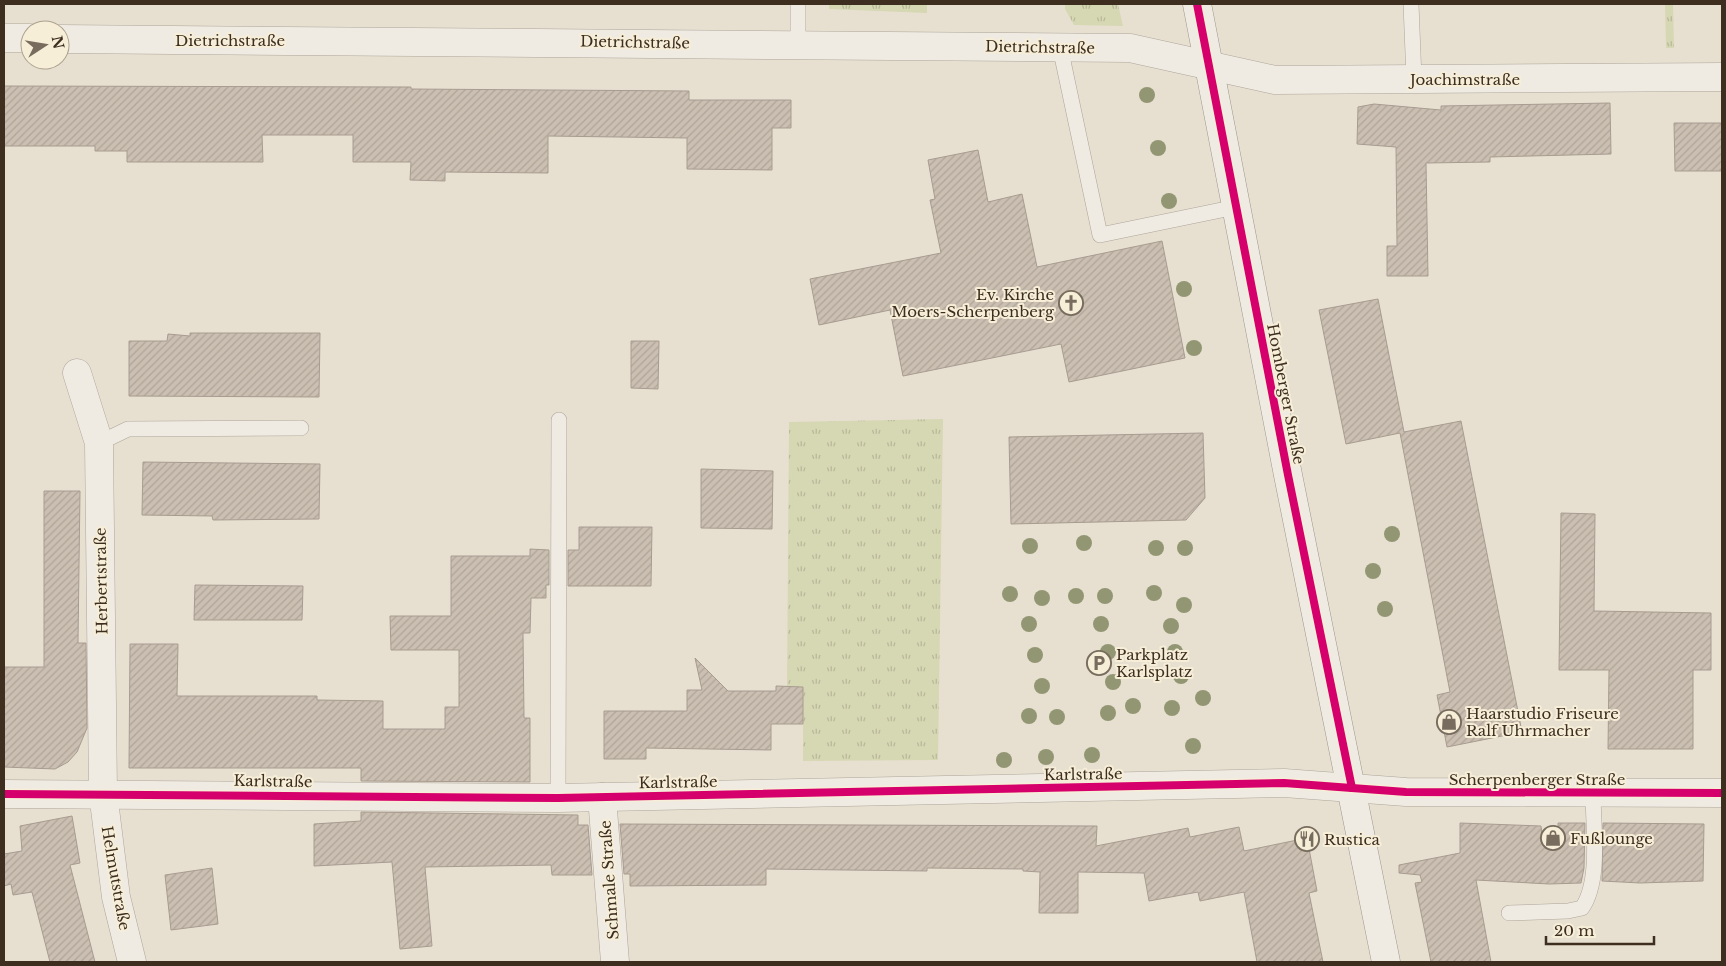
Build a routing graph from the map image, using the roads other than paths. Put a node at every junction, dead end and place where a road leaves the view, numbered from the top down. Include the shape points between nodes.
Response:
1 (798, 4) edge
2 (1197, 4) edge
3 (1411, 4) edge
4 (4, 38) edge
5 (20, 38) edge
6 (70, 39) edge
7 (798, 44) junction
8 (1060, 47) junction
9 (1208, 65) junction
10 (1722, 77) edge
11 (1414, 79) junction
12 (1236, 207) junction
13 (77, 373) dead end
14 (560, 420) dead end
15 (301, 428) dead end
16 (100, 443) junction
17 (1352, 788) junction
18 (1593, 792) junction
19 (103, 793) junction
20 (1722, 793) edge
21 (4, 794) edge
22 (602, 797) junction
23 (558, 798) junction
24 (1509, 913) dead end
25 (132, 962) edge
26 (615, 962) edge
27 (1386, 962) edge

1 - 7 lane
2 - 9 street, Homberger Straße
3 - 11 lane
4 - 5 street
6 - 7 street, Dietrichstraße
7 - 8 street, Dietrichstraße
8 - 9 street, Dietrichstraße via 1130,48
8 - 12 lane via 1100,235
9 - 11 street, Joachimstraße via 1275,80
9 - 12 street, Homberger Straße
10 - 11 street, Joachimstraße
12 - 17 street, Homberger Straße
13 - 16 street, Herbertstraße
14 - 23 lane
15 - 16 lane via 128,429
16 - 19 street, Herbertstraße
17 - 18 street, Scherpenberger Straße via 1406,792
17 - 22 street, Karlstraße via 1284,783
17 - 27 street, Homberger Straße
18 - 20 street, Scherpenberger Straße
18 - 24 lane via 1594,859 1589,898 1582,908 1568,912
19 - 21 street, Karlstraße
19 - 23 street, Karlstraße
19 - 25 street, Helmutstraße via 116,898
22 - 23 street, Karlstraße
22 - 26 street, Schmale Straße

